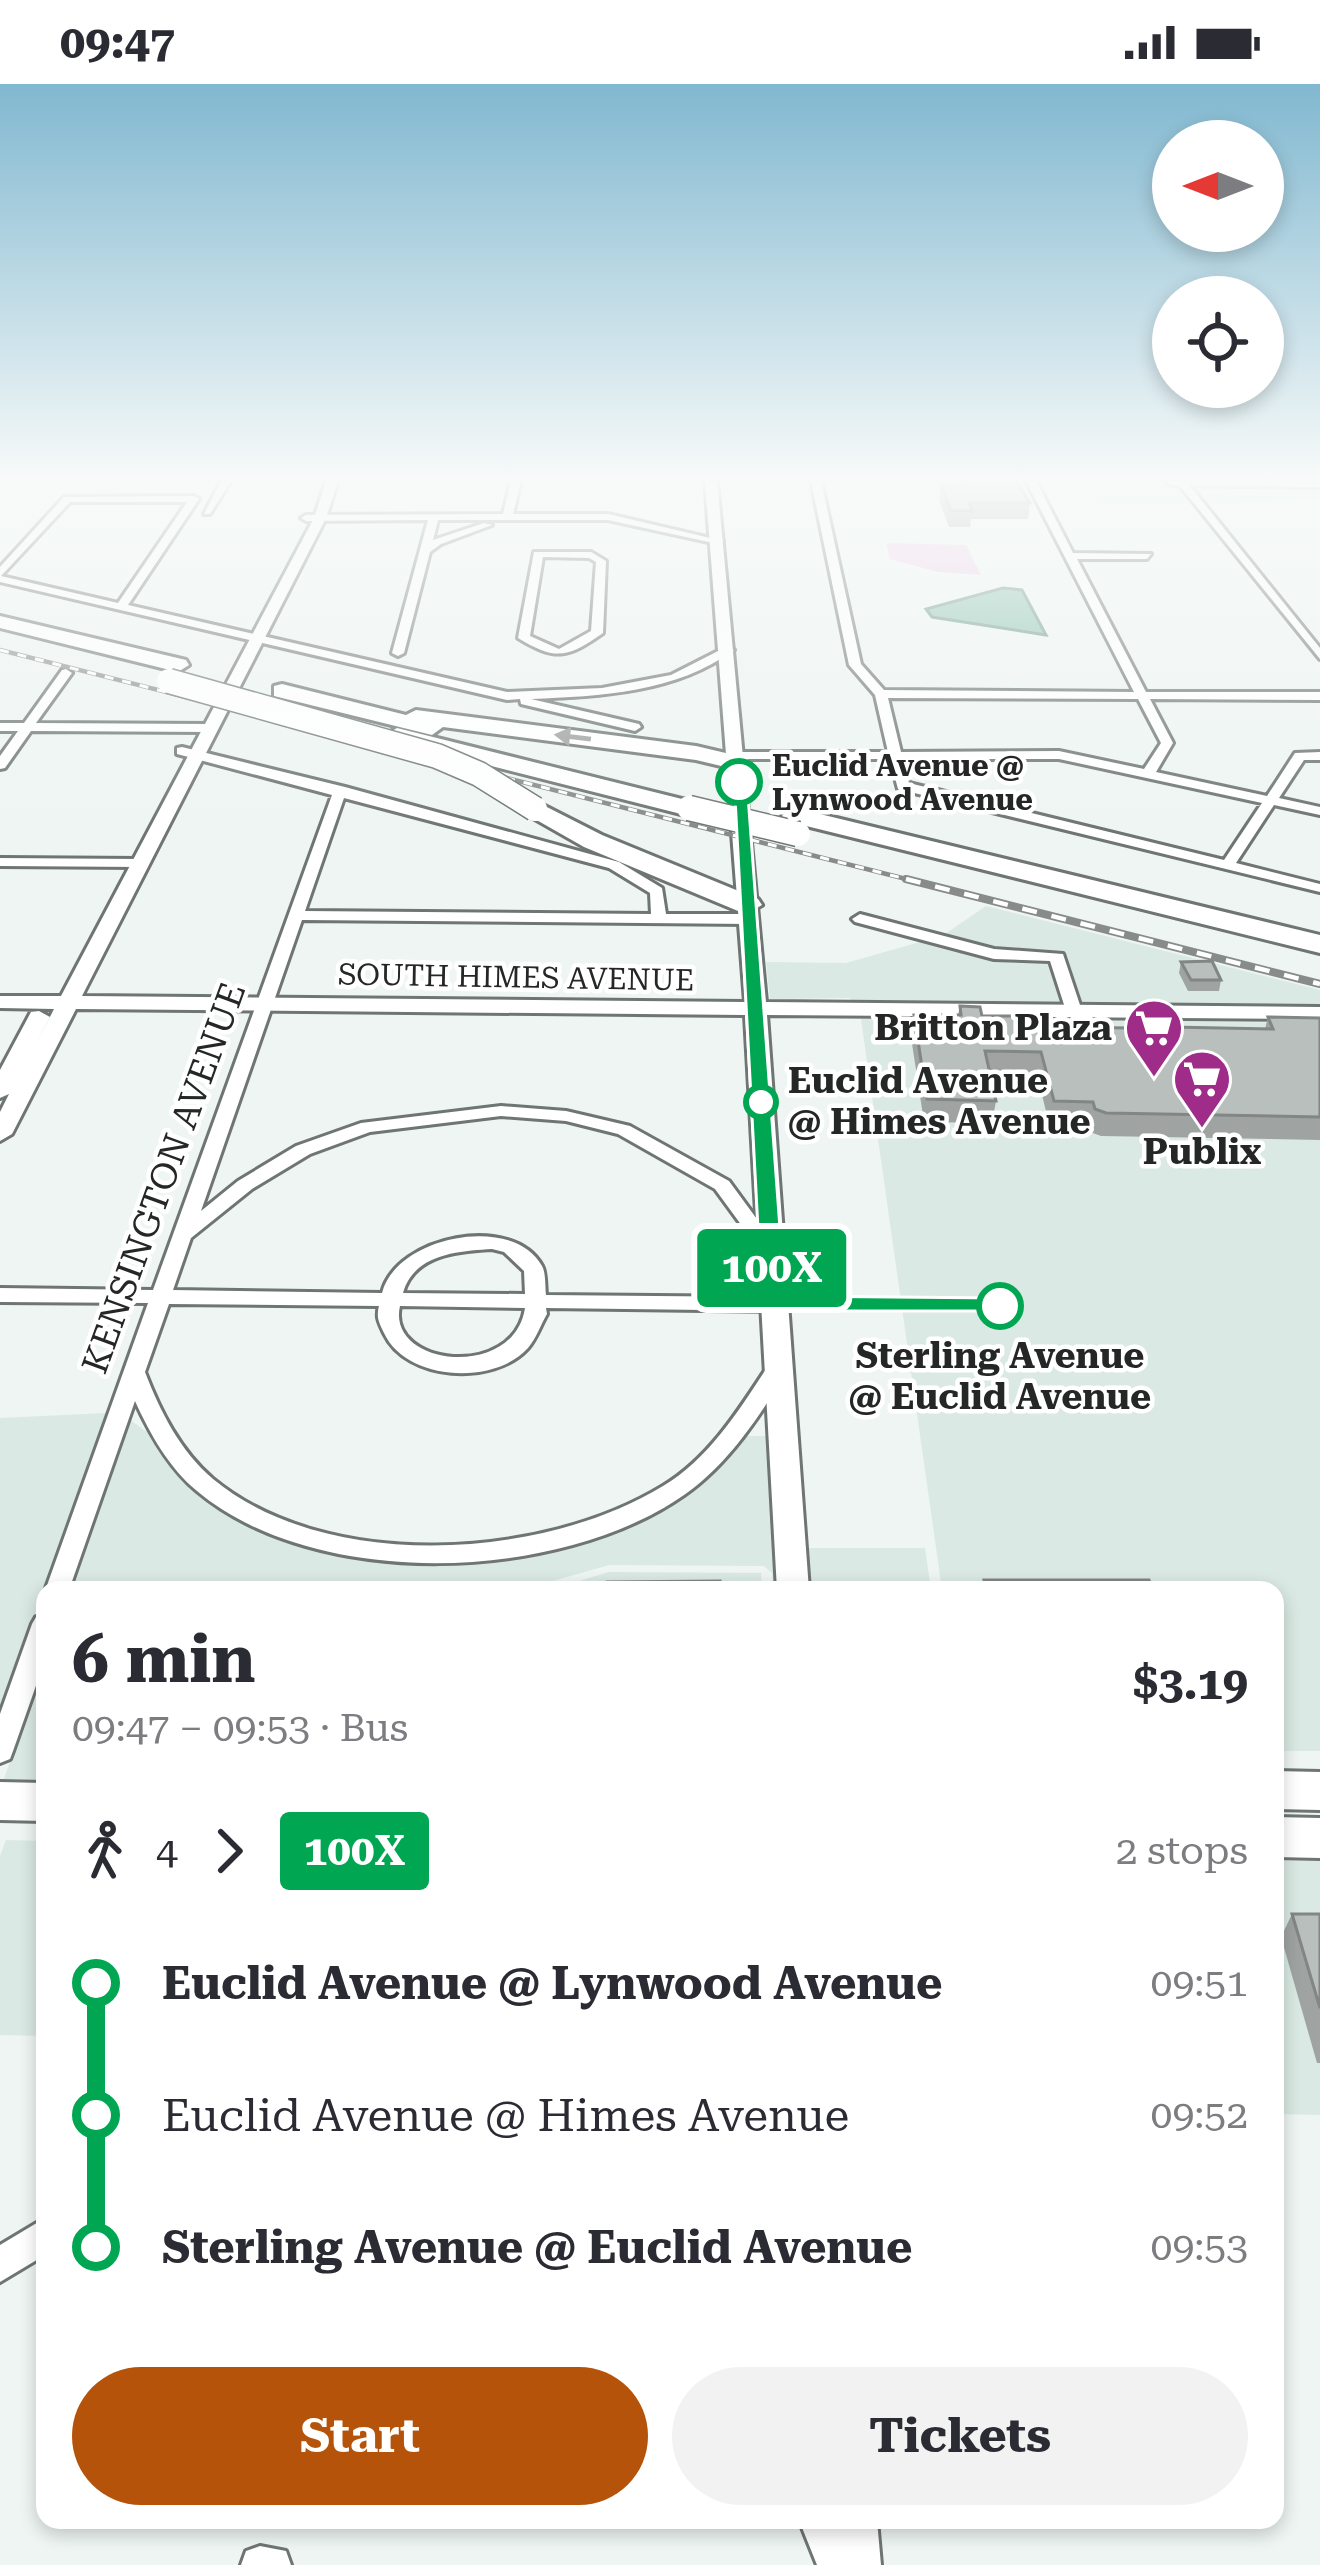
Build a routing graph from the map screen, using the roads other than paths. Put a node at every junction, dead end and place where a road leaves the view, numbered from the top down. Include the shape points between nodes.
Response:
1 (81, 597) edge
2 (128, 597) edge
3 (270, 597) edge
4 (413, 597) edge
5 (530, 597) edge
6 (599, 597) edge
7 (723, 597) edge
8 (841, 597) edge
9 (1093, 597) edge
10 (1273, 597) edge
11 (121, 607) junction
12 (0, 622) edge
13 (0, 636) edge
14 (249, 638) junction
15 (728, 650) junction
16 (398, 653) junction
17 (559, 653) junction
18 (1320, 656) edge
19 (361, 663) junction
20 (65, 674) dead end
21 (169, 675) junction
22 (430, 679) junction
23 (553, 692) junction
24 (881, 694) junction
25 (1145, 695) junction
26 (507, 696) junction
27 (1320, 696) edge
28 (279, 698) junction
29 (349, 707) junction
30 (635, 727) dead end
31 (0, 728) edge
32 (26, 728) junction
33 (201, 728) junction
34 (190, 752) junction
35 (737, 752) junction
36 (896, 755) junction
37 (1320, 756) edge
38 (0, 765) edge
39 (1148, 774) junction
40 (340, 790) junction
41 (688, 799) junction
42 (1271, 801) junction
43 (1320, 811) edge
44 (796, 825) junction
45 (0, 862) edge
46 (132, 863) junction
47 (1227, 866) junction
48 (746, 872) junction
49 (692, 880) junction
50 (1320, 888) edge
51 (749, 912) junction
52 (296, 915) junction
53 (659, 918) junction
54 (860, 919) dead end
55 (1320, 944) edge
56 (1320, 964) edge
57 (0, 1002) edge
58 (57, 1002) junction
59 (264, 1004) junction
60 (756, 1009) junction
61 (1074, 1011) junction
62 (1320, 1013) edge
63 (0, 1090) edge
64 (1, 1129) edge
65 (182, 1235) junction
66 (771, 1252) junction
67 (0, 1295) edge
68 (160, 1298) junction
69 (389, 1300) junction
70 (539, 1302) junction
71 (774, 1304) junction
72 (778, 1368) junction
73 (134, 1371) junction
74 (60, 1581) edge
75 (792, 1581) edge
76 (36, 1649) edge
77 (0, 1751) edge
78 (1284, 1790) edge
79 (1320, 1791) edge
80 (0, 1801) edge
81 (36, 1802) edge
82 (1284, 1837) edge
83 (1320, 1838) edge
84 (36, 2241) edge
85 (0, 2266) edge
86 (822, 2529) edge
87 (854, 2529) edge
88 (260, 2565) edge
89 (272, 2565) edge
90 (836, 2565) edge
91 (856, 2565) edge

1 - 11 street
2 - 11 street
3 - 14 street
4 - 16 street
5 - 17 street via 524,638
6 - 17 street via 596,633
7 - 15 street
8 - 24 street via 855,665
9 - 25 street
10 - 18 street
11 - 14 street
12 - 21 highway
13 - 21 highway
14 - 19 street
14 - 33 street
15 - 23 street via 674,679
15 - 35 street
16 - 19 street
16 - 22 street
17 - 23 street
19 - 22 street
20 - 32 street
21 - 28 highway, bridge
21 - 49 highway, bridge via 437,756 593,841
22 - 26 street
23 - 26 street
24 - 25 street
24 - 36 street
25 - 27 street
25 - 39 street via 1167,743
26 - 30 street
28 - 29 highway
28 - 41 highway
35 -> 29 highway
29 - 41 highway
31 - 32 street
32 - 33 street
32 - 38 street
33 - 34 street
34 - 40 street
34 - 46 street
35 - 36 street
35 - 48 street
36 - 39 street via 1059,754
36 - 47 street via 910,790
37 - 42 street via 1300,756
39 - 42 street
40 - 52 street, KENSINGTON AVENUE
40 - 53 street via 614,865 657,891
41 - 44 highway, bridge
42 - 43 street
42 - 47 street
44 - 55 highway
44 - 56 highway
45 - 46 street
46 - 58 street
47 - 50 street
48 - 49 highway
48 - 51 street
49 - 51 highway
51 - 53 street
51 - 60 street
52 - 53 street
52 - 59 street, KENSINGTON AVENUE
54 - 61 street via 994,954 1057,957
57 - 58 street, SOUTH HIMES AVENUE
58 - 59 street, SOUTH HIMES AVENUE
58 - 63 street
58 - 64 street
59 - 60 street, SOUTH HIMES AVENUE
59 - 65 street, KENSINGTON AVENUE
60 - 61 street, SOUTH HIMES AVENUE
60 - 66 street
61 - 62 street, SOUTH HIMES AVENUE
65 - 66 street via 303,1150 367,1127 501,1111 624,1130 722,1185
65 - 68 street, KENSINGTON AVENUE
66 - 71 street
67 - 68 street
68 - 69 street
68 - 73 street, KENSINGTON AVENUE
69 - 70 street
69 - 70 street via 409,1265 430,1252 493,1243 534,1269
69 - 70 street via 389,1328 401,1348 447,1367 485,1363 517,1348
70 - 71 street
71 - 72 street
72 - 73 street via 720,1449 674,1490 601,1525 461,1557 334,1544 267,1523 206,1486 149,1415
72 - 75 street
73 - 74 street, KENSINGTON AVENUE
76 - 77 street
78 - 79 main road
80 - 81 main road
82 - 83 main road
84 - 85 street
86 - 90 street
87 - 91 street
88 - 89 street

